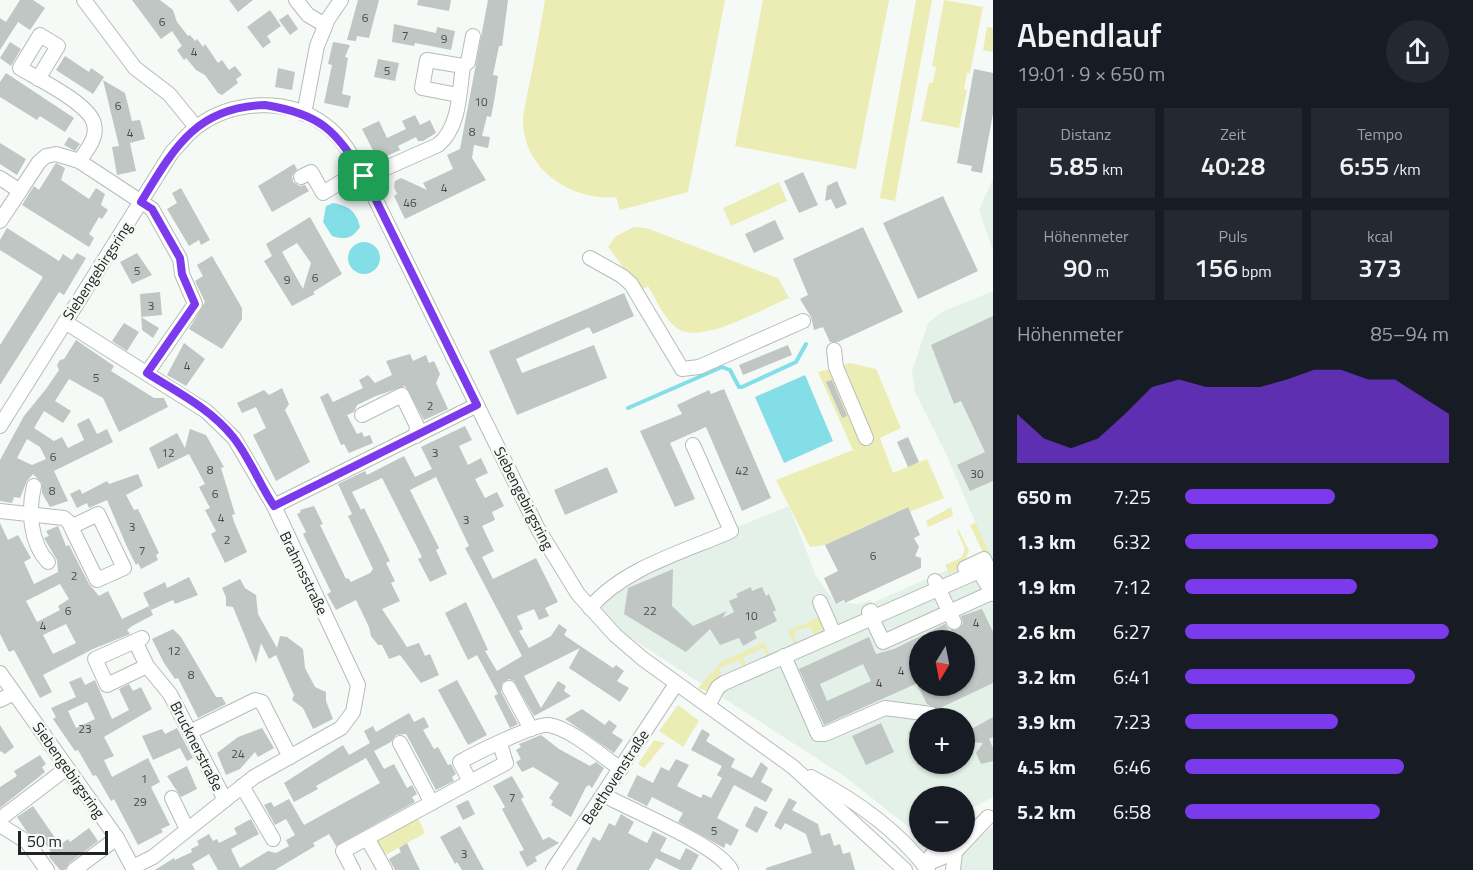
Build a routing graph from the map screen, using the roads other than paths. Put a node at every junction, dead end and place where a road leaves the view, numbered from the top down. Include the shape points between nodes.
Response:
1 (84, 0) edge
2 (296, 0) edge
3 (341, 0) edge
4 (325, 25) junction
5 (473, 36) dead end
6 (464, 66) junction
7 (38, 78) dead end
8 (458, 95) junction
9 (304, 114) junction
10 (196, 127) junction
11 (79, 161) junction
12 (364, 176) junction
13 (301, 177) dead end
14 (0, 178) edge
15 (20, 190) junction
16 (141, 202) junction
17 (0, 221) edge
18 (590, 258) dead end
19 (803, 321) dead end
20 (64, 322) junction
21 (834, 350) dead end
22 (147, 373) junction
23 (477, 405) junction
24 (362, 415) dead end
25 (0, 426) edge
26 (416, 436) junction
27 (866, 438) dead end
28 (693, 445) dead end
29 (34, 486) dead end
30 (274, 506) junction
31 (0, 511) edge
32 (30, 514) junction
33 (73, 526) junction
34 (48, 562) dead end
35 (937, 585) junction
36 (993, 589) edge
37 (820, 602) dead end
38 (590, 608) junction
39 (870, 615) junction
40 (952, 616) junction
41 (834, 634) junction
42 (784, 656) junction
43 (147, 666) junction
44 (0, 673) edge
45 (676, 684) junction
46 (509, 688) dead end
47 (14, 693) junction
48 (0, 700) edge
49 (708, 706) junction
50 (909, 711) edge
51 (531, 729) junction
52 (192, 731) junction
53 (400, 743) dead end
54 (500, 744) junction
55 (290, 758) junction
56 (793, 767) junction
57 (67, 768) junction
58 (621, 769) junction
59 (470, 782) junction
60 (242, 786) junction
61 (604, 795) junction
62 (172, 798) dead end
63 (225, 800) junction
64 (432, 802) junction
65 (990, 815) edge
66 (0, 819) edge
67 (975, 822) edge
68 (0, 825) edge
69 (187, 829) junction
70 (975, 831) edge
71 (117, 838) junction
72 (367, 838) junction
73 (273, 839) dead end
74 (935, 852) edge
75 (955, 852) joint
76 (924, 868) edge
77 (133, 869) edge
78 (47, 870) edge
79 (74, 870) edge
80 (353, 870) edge
81 (385, 870) edge
82 (553, 870) edge
83 (731, 870) edge
84 (905, 870) edge
85 (953, 870) edge

1 - 10 street via 135,68 170,94
2 - 4 street via 308,15
3 - 4 street
4 - 9 street
5 - 6 street
6 - 8 street
6 - 8 street via 427,60 422,88
7 - 11 street via 88,111 95,125 93,140
8 - 12 street via 453,128 438,145
9 - 10 street, Siebengebirgsring via 265,105 246,106 216,114
9 - 12 street, Siebengebirgsring via 325,124 347,148
10 - 16 street, Siebengebirgsring via 172,152
11 - 15 street via 56,154 46,156
11 - 16 street
12 - 13 street via 349,177 323,193 311,172
12 - 23 street, Siebengebirgsring
14 - 15 street
15 - 17 street
16 - 20 street, Siebengebirgsring
16 - 22 street via 152,209 180,258 182,274 195,304
18 - 19 street via 631,284 682,369 699,367
20 - 22 street, Brahmsstraße
20 - 25 street, Siebengebirgsring
21 - 27 street via 836,367
22 - 30 street, Brahmsstraße via 222,425 242,450
23 - 26 street
23 - 38 street, Siebengebirgsring via 546,544
24 - 26 street via 402,394 417,426
26 - 30 street
28 - 38 street via 731,531 627,576 603,592
29 - 32 street
30 - 55 street, Brahmsstraße via 358,685 356,704 348,721
31 - 32 street
32 - 33 street via 64,518
32 - 34 street via 35,537
33 - 33 street via 97,580 124,568 98,514
35 - 36 street via 979,571
35 - 36 street via 984,560
35 - 39 street
35 - 40 street
36 - 40 street
37 - 41 street
38 - 45 street, Siebengebirgsring via 629,647
39 - 40 street via 883,650
39 - 41 street
41 - 42 street
42 - 49 street via 724,682
42 - 50 street via 818,734 885,708
43 - 43 street, Brucknerstraße via 107,685 95,659 134,639 139,641
43 - 52 street, Brucknerstraße
44 - 47 street, Siebengebirgsring
45 - 49 street, Siebengebirgsring
45 - 58 street, Beethovenstraße
46 - 51 street
47 - 48 street
47 - 57 street, Siebengebirgsring
49 - 56 street, Siebengebirgsring
51 - 54 street
51 - 58 street via 549,725 562,729
52 - 55 street via 255,700 262,702
52 - 63 street, Brucknerstraße
53 - 64 street
54 - 59 street via 506,763
54 - 59 street via 493,743 460,762
55 - 60 street, Brahmsstraße
56 - 76 street, Siebengebirgsring via 845,795 890,829
56 - 84 street, Siebengebirgsring
57 - 66 street
57 - 71 street, Siebengebirgsring
58 - 61 street, Beethovenstraße
59 - 64 street
60 - 63 street, Brahmsstraße
60 - 73 street
61 - 82 street, Beethovenstraße
61 - 83 street via 711,850
62 - 69 street
63 - 69 street, Brahmsstraße
64 - 72 street
65 - 67 street
65 - 70 street
68 - 78 street via 27,842
69 - 77 street, Brahmsstraße
71 - 77 street, Siebengebirgsring
71 - 79 street
72 - 80 street via 343,851
72 - 81 street
74 - 76 street
75 - 76 street
75 - 85 street

